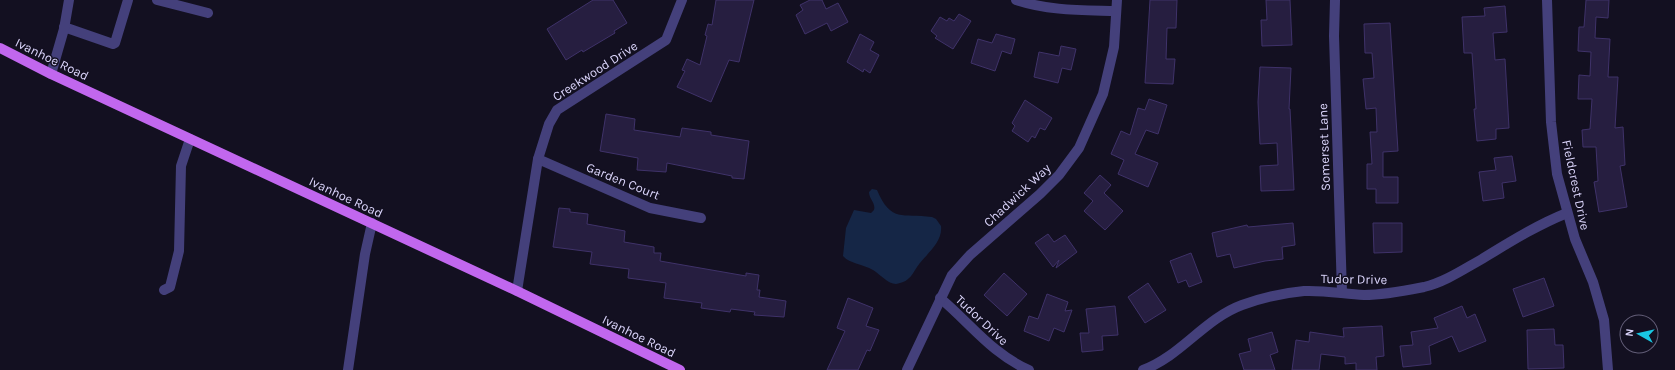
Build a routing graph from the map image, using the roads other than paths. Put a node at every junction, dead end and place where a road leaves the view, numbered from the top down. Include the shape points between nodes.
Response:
1 (69, 0) edge
2 (128, 0) edge
3 (158, 0) edge
4 (682, 0) edge
5 (1016, 0) edge
6 (1117, 0) edge
7 (1335, 0) edge
8 (1547, 0) edge
9 (1116, 11) junction
10 (208, 13) dead end
11 (64, 27) junction
12 (0, 48) edge
13 (51, 74) junction
14 (190, 139) junction
15 (538, 159) junction
16 (1567, 213) junction
17 (701, 218) dead end
18 (372, 223) junction
19 (164, 290) dead end
20 (517, 291) junction
21 (1342, 293) junction
22 (940, 298) junction
23 (348, 370) edge
24 (680, 370) edge
25 (907, 370) edge
26 (1029, 370) edge
27 (1143, 370) edge
28 (1608, 370) edge

1 - 11 street
2 - 11 street via 113,44
3 - 10 street
4 - 15 street, Creekwood Drive via 666,40 557,110 549,124
5 - 9 street via 1033,6 1060,10
6 - 9 street, Chadwick Way
7 - 21 street, Somerset Lane
8 - 16 street, Fieldcrest Drive via 1553,147
9 - 22 street, Chadwick Way via 1114,47 1103,94 1079,148 1059,175 1040,194 970,255 952,275
11 - 13 street
12 - 13 main road, Ivanhoe Road
13 - 14 main road, Ivanhoe Road
14 - 18 main road, Ivanhoe Road
14 - 19 street via 181,166 178,261 170,287
15 - 17 street, Garden Court via 650,208
15 - 20 street, Creekwood Drive
16 - 21 street, Tudor Drive via 1543,223 1456,274 1427,286 1391,294
16 - 28 street, Fieldcrest Drive via 1574,239 1593,282 1604,320
18 - 20 main road, Ivanhoe Road
18 - 23 street
20 - 24 main road, Ivanhoe Road
21 - 27 street, Tudor Drive via 1279,294 1241,306 1206,326 1179,349
22 - 25 street, Chadwick Way
22 - 26 street, Tudor Drive via 1000,354

